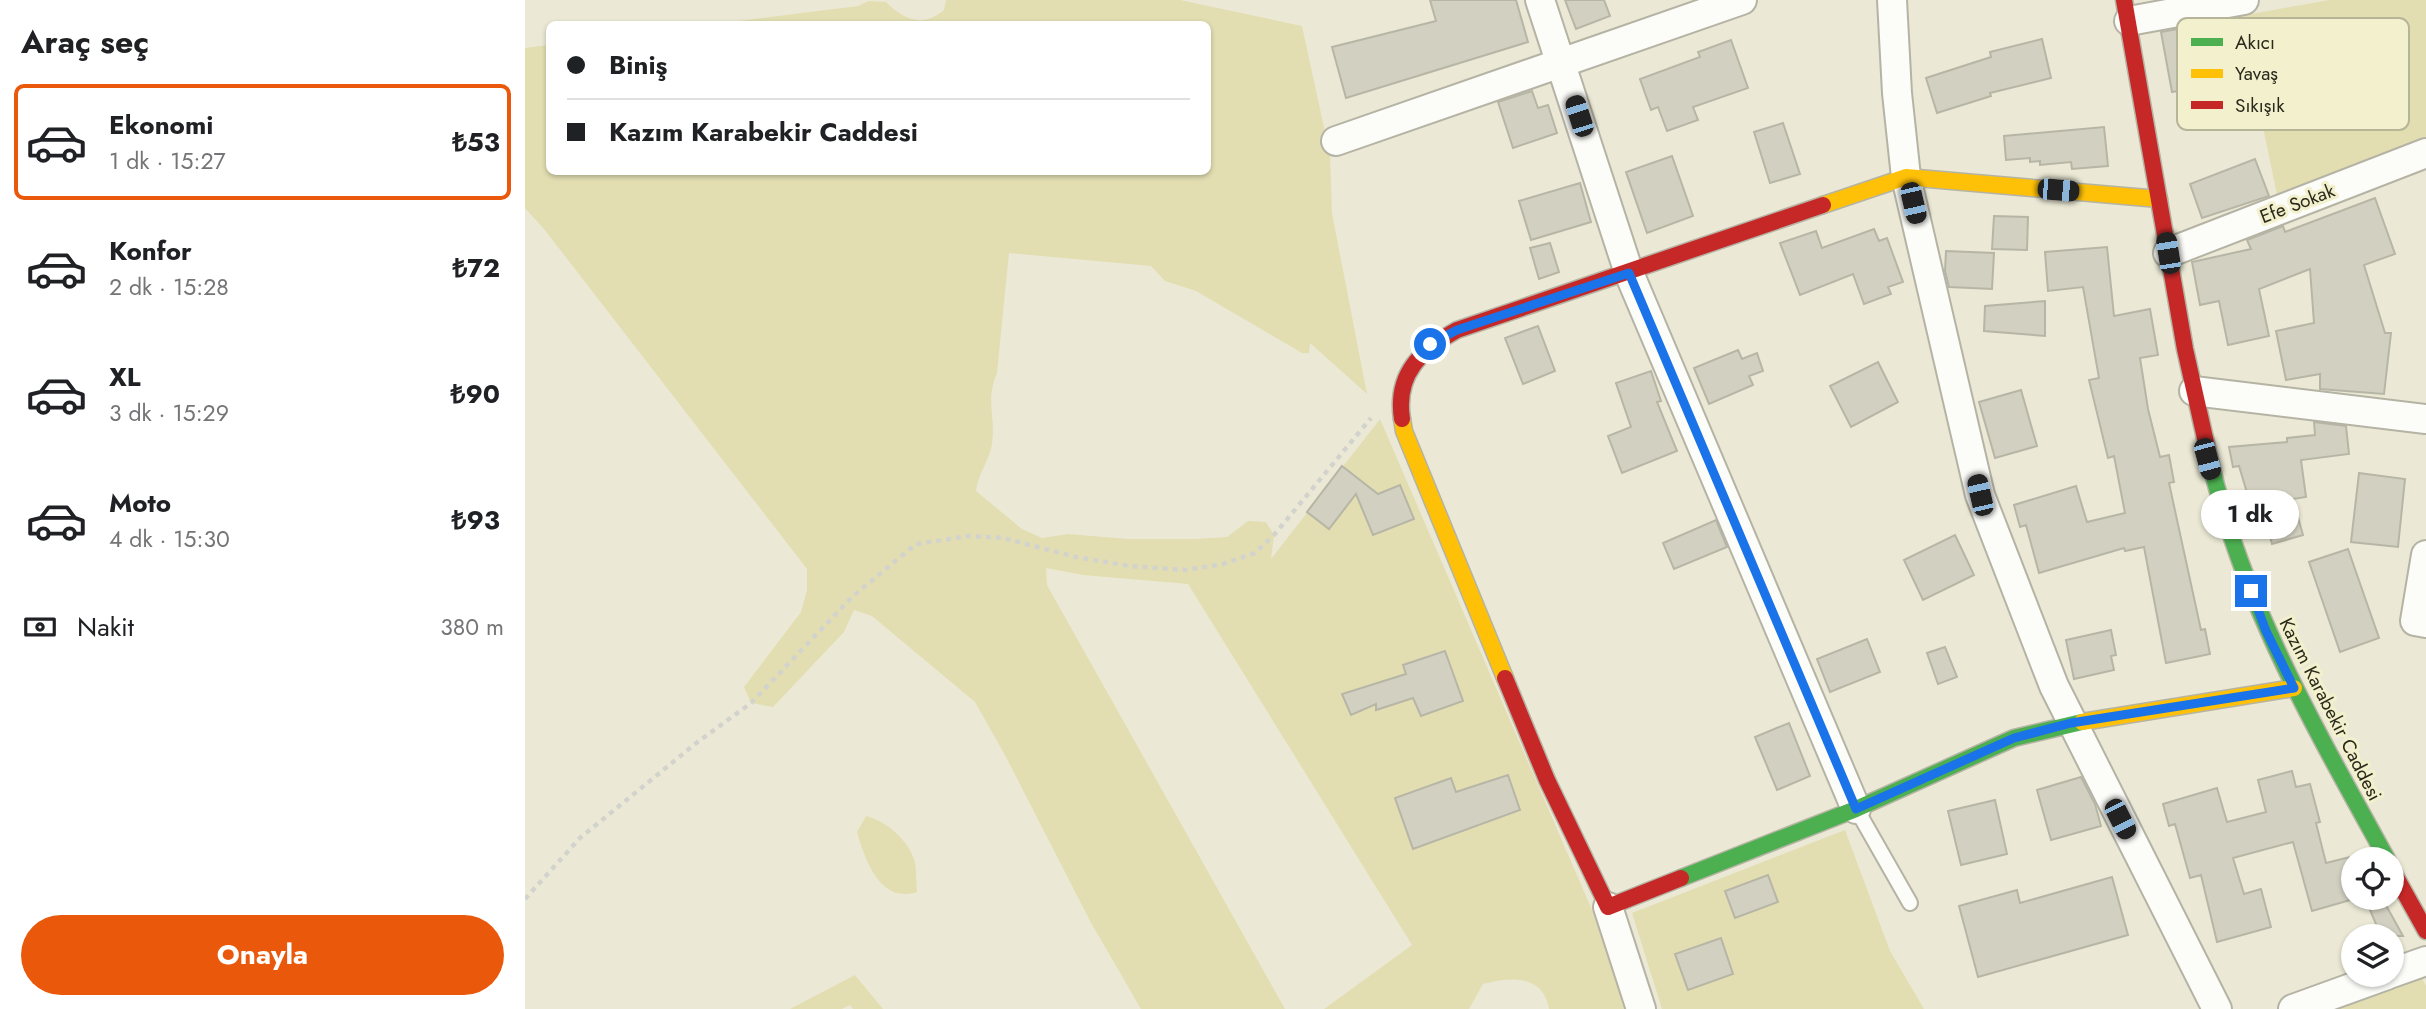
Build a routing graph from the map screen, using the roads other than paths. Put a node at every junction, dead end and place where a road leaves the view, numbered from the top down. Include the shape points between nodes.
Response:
1 (1540, 0) edge
2 (1742, 0) edge
3 (1892, 0) edge
4 (2244, 0) edge
5 (2126, 10) edge
6 (1562, 63) junction
7 (1336, 141) dead end
8 (2426, 153) edge
9 (1906, 177) junction
10 (2159, 199) junction
11 (2168, 253) junction
12 (1629, 273) junction
13 (2194, 391) junction
14 (2426, 419) edge
15 (2426, 555) edge
16 (2426, 622) edge
17 (2294, 688) junction
18 (2071, 723) junction
19 (1856, 809) junction
20 (2380, 847) edge
21 (2404, 892) edge
22 (1910, 903) dead end
23 (1608, 907) junction
24 (2426, 931) edge
25 (2426, 961) edge
26 (2404, 969) edge
27 (2354, 987) edge
28 (1641, 1009) edge
29 (2217, 1009) edge
30 (2293, 1009) edge

1 - 6 street
2 - 6 street
3 - 9 street
4 - 5 street
5 - 10 street, Kazım Karabekir Caddesi
6 - 7 street
6 - 12 street
8 - 11 street, Efe Sokak
9 - 10 street
9 - 12 street
9 - 18 street via 1980,495
10 - 11 street, Kazım Karabekir Caddesi
11 - 13 street, Kazım Karabekir Caddesi
12 - 19 street
12 - 23 street via 1457,330 1430,344 1400,384 1399,411 1548,780
13 - 14 street
13 - 17 street, Kazım Karabekir Caddesi via 2207,459 2235,551
15 - 16 street via 2415,621
17 - 18 street
17 - 20 street, Kazım Karabekir Caddesi
18 - 19 street via 2014,738
18 - 29 street
19 - 22 lane
19 - 23 street
21 - 24 street
23 - 28 street
25 - 26 street
27 - 30 street

